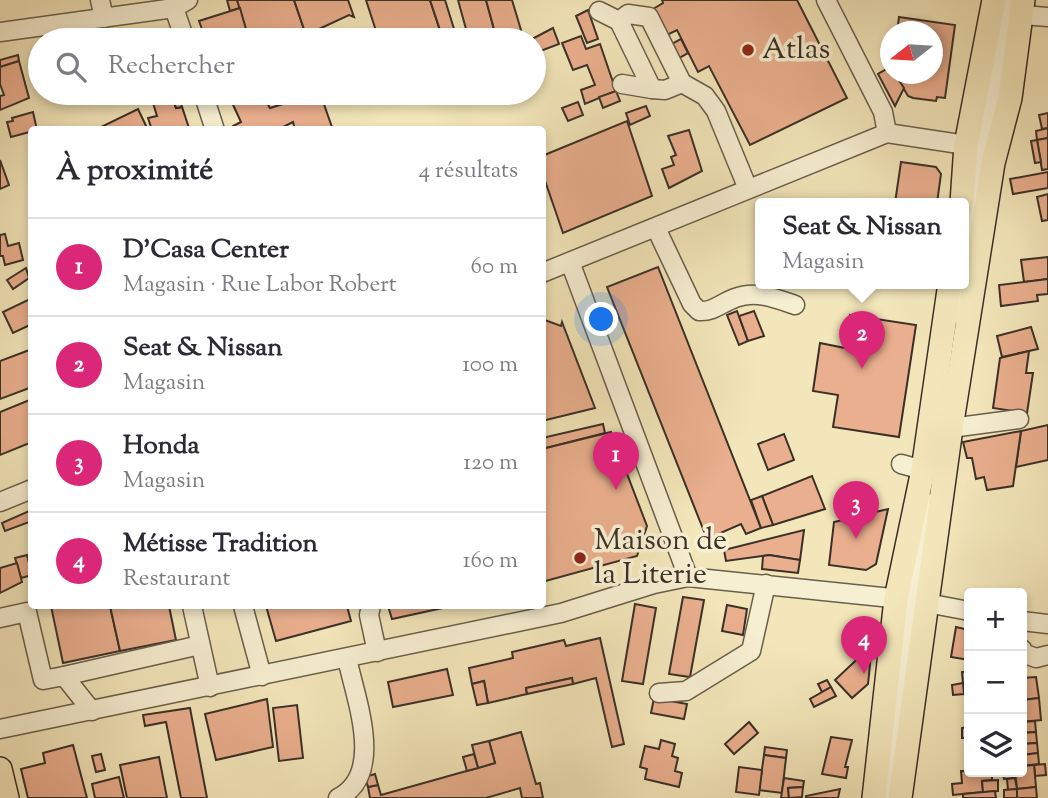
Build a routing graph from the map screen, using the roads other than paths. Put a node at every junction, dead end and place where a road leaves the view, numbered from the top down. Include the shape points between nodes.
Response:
1 (826, 0) edge
2 (994, 0) edge
3 (181, 4) edge
4 (1017, 5) edge
5 (102, 9) edge
6 (599, 11) dead end
7 (1048, 17) edge
8 (619, 21) junction
9 (184, 28) edge
10 (0, 32) edge
11 (682, 83) junction
12 (622, 84) dead end
13 (652, 89) junction
14 (207, 105) edge
15 (214, 126) edge
16 (887, 133) junction
17 (966, 145) junction
18 (748, 189) junction
19 (962, 198) edge
20 (656, 228) junction
21 (969, 246) edge
22 (570, 262) junction
23 (546, 271) edge
24 (949, 289) edge
25 (961, 289) edge
26 (795, 305) dead end
27 (1019, 419) dead end
28 (951, 428) junction
29 (28, 491) edge
30 (1, 502) edge
31 (688, 577) junction
32 (766, 584) junction
33 (911, 601) junction
34 (193, 609) edge
35 (244, 609) edge
36 (370, 609) edge
37 (964, 610) edge
38 (0, 618) edge
39 (1027, 622) edge
40 (1048, 624) edge
41 (200, 645) junction
42 (1022, 651) edge
43 (377, 652) junction
44 (1048, 654) edge
45 (347, 658) junction
46 (64, 676) junction
47 (262, 676) junction
48 (209, 687) junction
49 (659, 693) dead end
50 (92, 711) junction
51 (0, 729) edge
52 (0, 769) edge
53 (7, 798) edge
54 (338, 798) edge
55 (874, 798) edge
56 (886, 798) edge
57 (900, 798) edge

1 - 16 street via 883,112
2 - 17 main road
3 - 5 street
3 - 9 street
4 - 7 street
4 - 21 street
4 - 28 main road via 1010,98 993,163
5 - 10 street
6 - 8 street
8 - 11 street via 628,14 649,17
8 - 13 street
11 - 13 street via 665,90
11 - 18 street via 705,96 716,111
12 - 13 street
14 - 15 street
16 - 17 street
16 - 18 street
17 - 19 main road
18 - 20 street
20 - 22 street
20 - 26 street via 699,311 710,312 735,298 758,294
22 - 23 street
22 - 31 street
24 - 33 main road via 912,467
25 - 33 street
27 - 28 street
28 - 33 main road
29 - 30 street
31 - 32 street
31 - 43 street via 561,613
32 - 33 street
32 - 49 street via 751,651 686,691
33 - 37 street
33 - 55 main road
33 - 56 street
33 - 57 main road
34 - 41 street
35 - 47 street
36 - 43 street
38 - 46 street via 27,611 43,680
39 - 40 street
41 - 46 street
41 - 48 street
42 - 44 street via 1036,658
43 - 45 street
45 - 47 street
45 - 54 street via 363,733 363,770 349,793
46 - 50 street
47 - 48 street
48 - 50 street
50 - 51 street
52 - 53 main road

